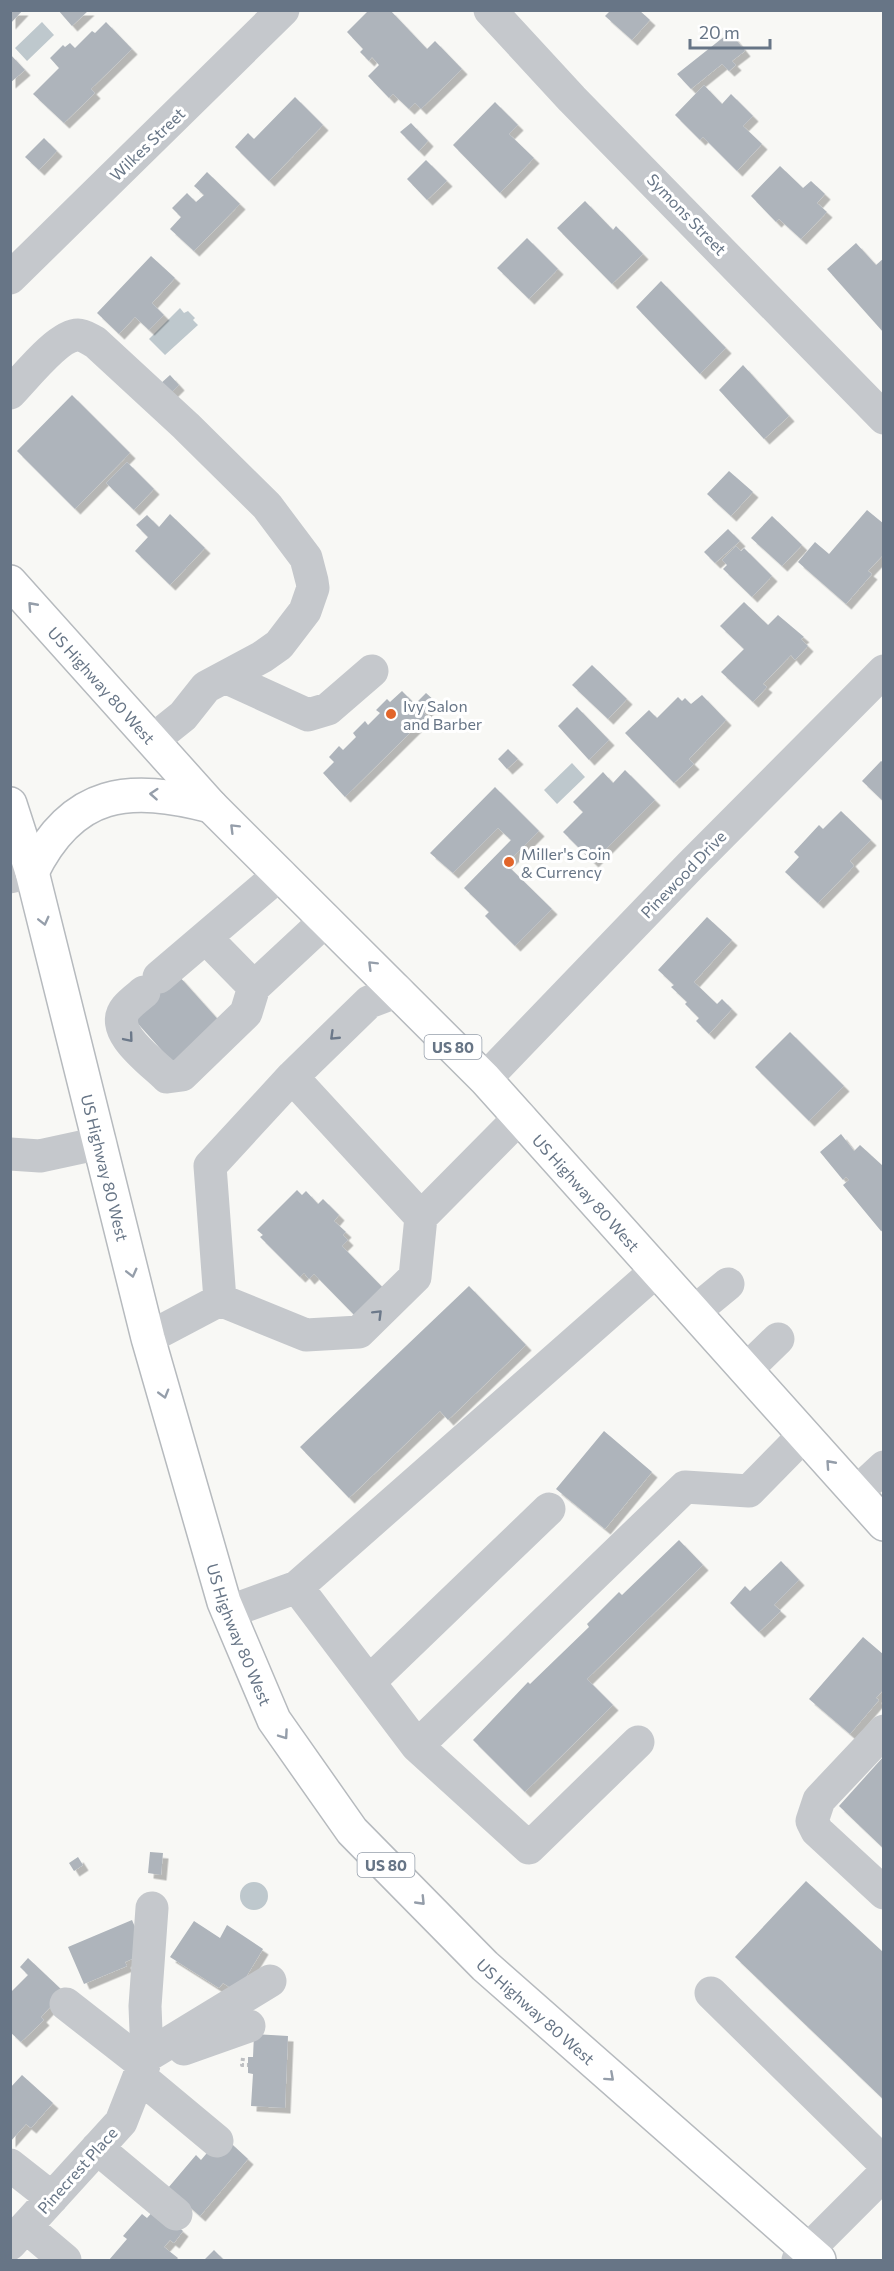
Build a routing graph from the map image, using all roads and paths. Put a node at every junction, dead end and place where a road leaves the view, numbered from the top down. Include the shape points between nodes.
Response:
1 (283, 10) edge
2 (490, 10) edge
3 (10, 278) edge
4 (10, 393) edge
5 (884, 418) edge
6 (10, 582) edge
7 (372, 671) dead end
8 (884, 671) edge
9 (225, 677) junction
10 (153, 740) junction
11 (10, 804) edge
12 (211, 806) junction
13 (280, 874) junction
14 (21, 875) edge
15 (326, 920) junction
16 (206, 938) junction
17 (254, 987) junction
18 (398, 991) junction
19 (292, 1077) junction
20 (485, 1079) junction
21 (520, 1118) junction
22 (100, 1143) junction
23 (10, 1154) edge
24 (421, 1217) junction
25 (657, 1270) junction
26 (728, 1284) dead end
27 (220, 1300) junction
28 (694, 1312) junction
29 (148, 1338) junction
30 (778, 1339) dead end
31 (746, 1370) junction
32 (804, 1435) junction
33 (884, 1467) edge
34 (856, 1493) junction
35 (549, 1509) dead end
36 (884, 1524) edge
37 (297, 1587) junction
38 (228, 1612) junction
39 (369, 1682) junction
40 (884, 1731) edge
41 (638, 1742) dead end
42 (417, 1746) junction
43 (884, 1893) edge
44 (152, 1908) dead end
45 (270, 1981) dead end
46 (711, 1993) dead end
47 (66, 2004) dead end
48 (249, 2026) dead end
49 (143, 2066) junction
50 (217, 2140) dead end
51 (97, 2148) junction
52 (884, 2163) edge
53 (10, 2165) edge
54 (884, 2174) edge
55 (52, 2198) junction
56 (176, 2214) dead end
57 (18, 2235) edge
58 (808, 2257) edge
59 (65, 2260) edge

1 - 3 street, Wilkes Street
2 - 5 street, Symons Street
4 - 9 street via 63,340 85,336 186,426 267,506 292,538 310,571 313,588 305,611 279,645
10 -> 6 main road, US Highway 80 West / US 80
7 - 9 street via 328,709 308,715
8 - 20 street, Pinewood Drive
9 - 10 street via 201,691 183,716
10 - 12 main road, US Highway 80 West / US 80
11 - 14 main road, US Highway 80 West / US 80
13 -> 12 main road, US Highway 80 West / US 80
12 -> 14 main road via 171,795 113,796 87,808 65,825
13 - 15 main road, US Highway 80 West / US 80
13 - 16 street
14 -> 22 main road, US Highway 80 West / US 80
15 - 17 street
18 -> 15 main road, US Highway 80 West / US 80
16 - 17 street
16 -> 17 street via 125,1009 121,1022 124,1034 167,1077 182,1075 246,1013
18 -> 19 street via 369,1002
18 - 20 main road, US Highway 80 West / US 80
19 - 24 street
19 - 27 street via 210,1166
20 - 21 main road, US Highway 80 West / US 80
21 - 24 street
21 - 25 main road, US Highway 80 West / US 80
22 - 23 street via 40,1156
22 -> 29 main road, US Highway 80 West / US 80
27 -> 24 street via 306,1335 359,1332 414,1277
25 - 28 main road, US Highway 80 West / US 80
25 - 37 street
26 - 28 street
27 - 29 street
28 - 31 main road, US Highway 80 West / US 80
29 -> 38 main road, US Highway 80 West / US 80
30 - 31 street
31 - 32 main road, US Highway 80 West / US 80
34 -> 32 main road, US Highway 80 West / US 80
32 - 42 street via 748,1491 685,1487
33 - 34 street
34 - 36 main road, US Highway 80 West / US 80
35 - 39 street
37 - 38 street
37 - 39 street
38 -> 58 main road, US Highway 80 West / US 80 via 274,1720 352,1831 485,1966
39 - 42 street
40 - 43 street via 819,1800 812,1821 817,1831
41 - 42 street via 529,1848
44 - 49 street
45 - 49 street
46 - 52 street
47 - 49 street
48 - 49 street
49 - 50 street
49 - 51 street, Pinecrest Place via 121,2122
51 - 55 street, Pinecrest Place
51 - 56 street
53 - 55 street
54 - 58 street
55 - 57 street, Pinecrest Place
57 - 59 street

